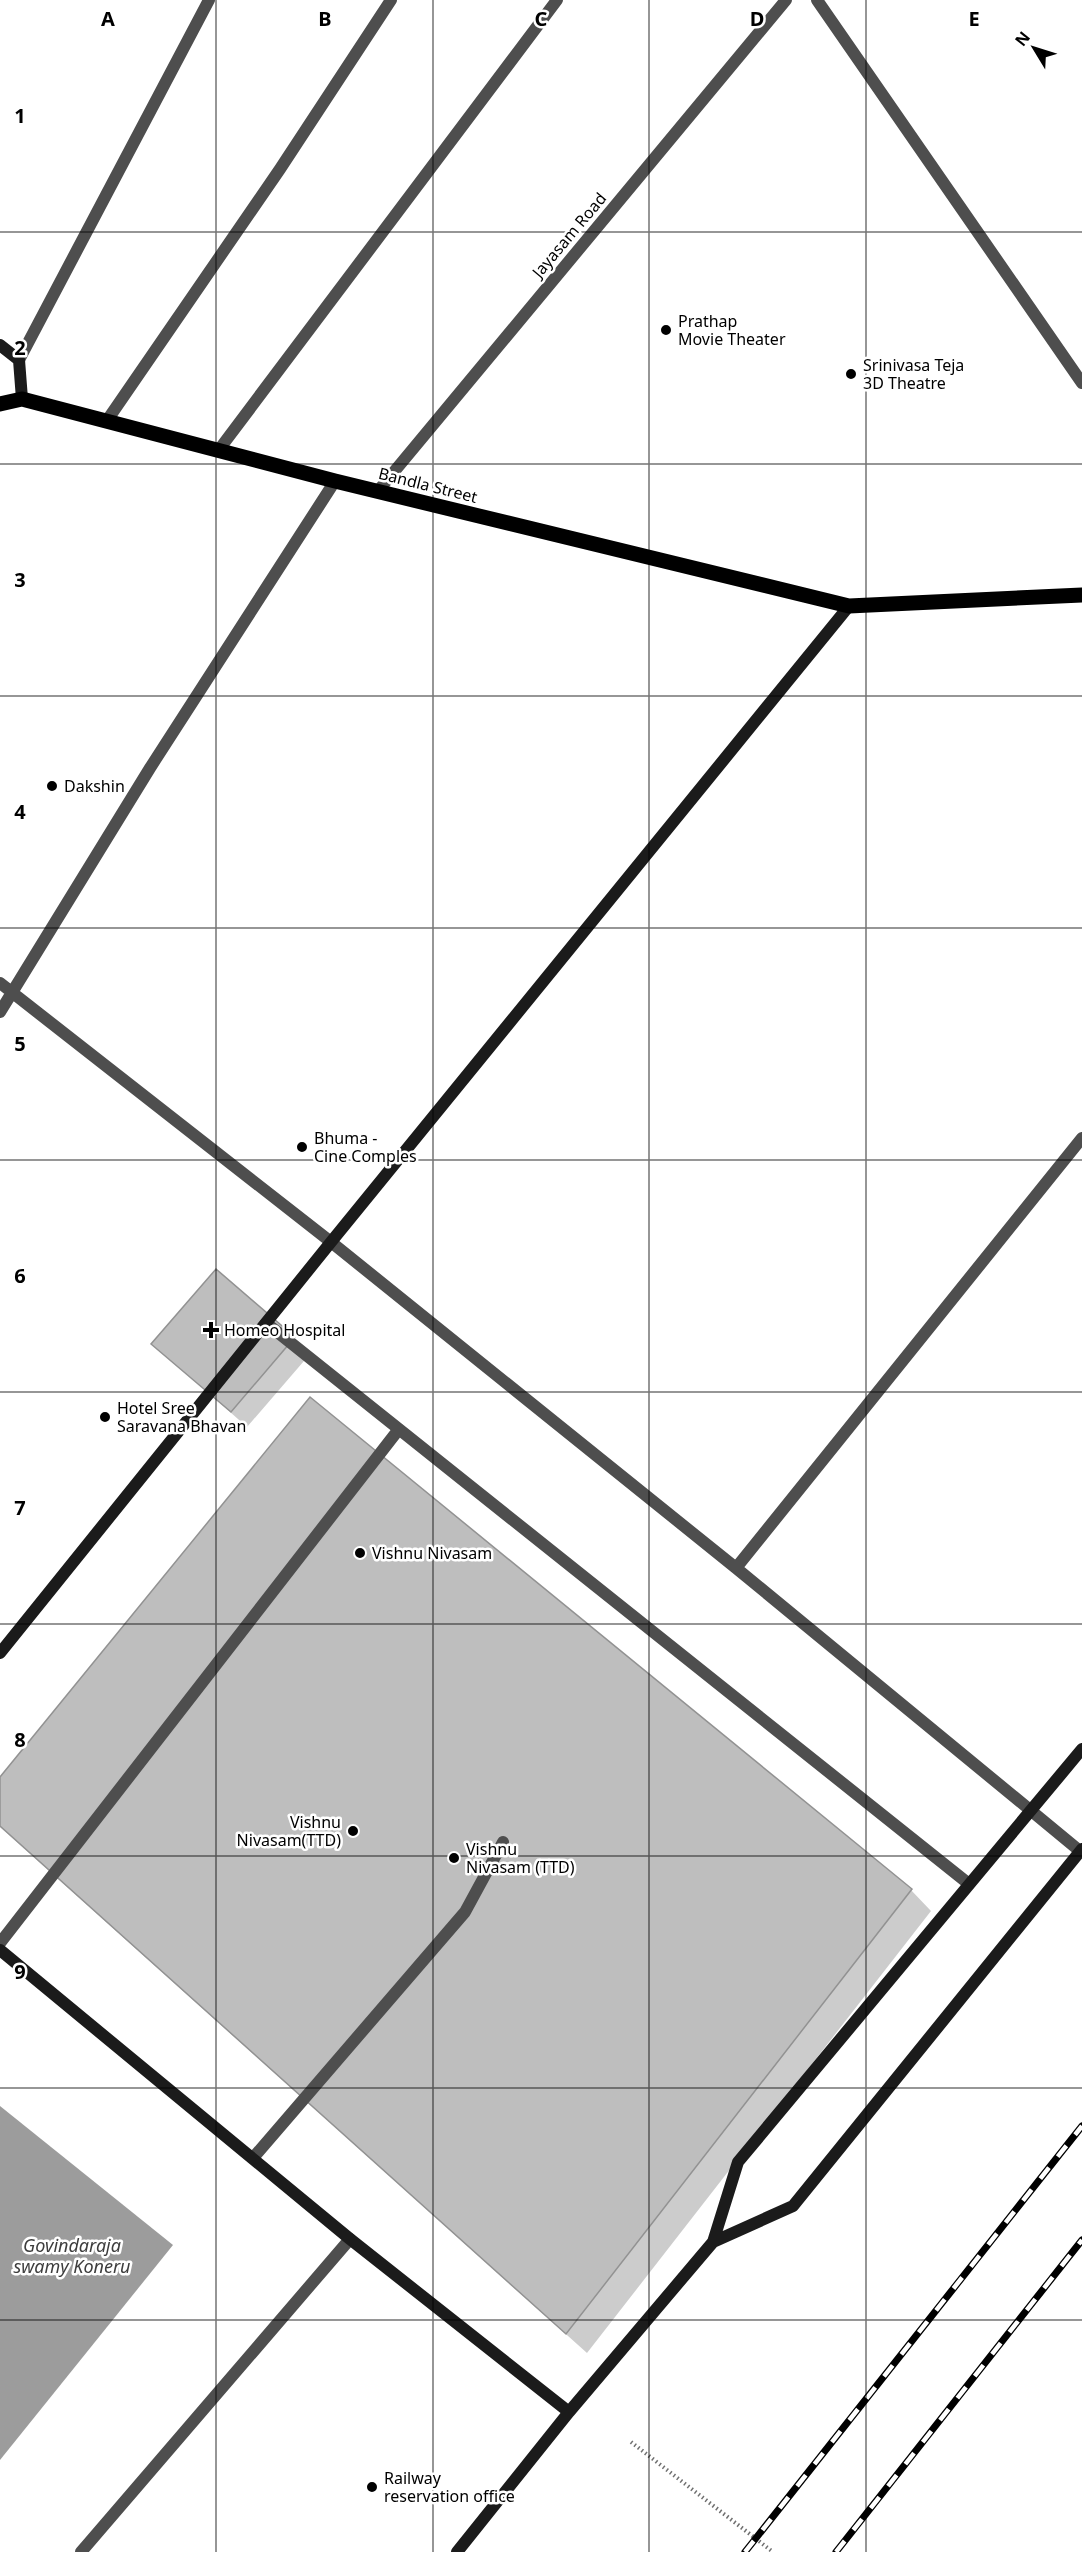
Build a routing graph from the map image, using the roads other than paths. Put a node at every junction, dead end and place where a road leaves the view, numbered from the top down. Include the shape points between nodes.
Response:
1 (208, 0) edge
2 (391, 0) edge
3 (556, 0) edge
4 (786, 0) edge
5 (817, 0) edge
6 (0, 345) edge
7 (19, 360) junction
8 (1082, 382) edge
9 (22, 399) junction
10 (0, 404) edge
11 (106, 422) junction
12 (218, 451) junction
13 (335, 481) junction
14 (378, 491) junction
15 (1082, 595) edge
16 (849, 606) junction
17 (0, 983) edge
18 (12, 993) junction
19 (0, 1012) edge
20 (1082, 1138) edge
21 (331, 1242) junction
22 (266, 1323) junction
23 (399, 1430) junction
24 (736, 1568) junction
25 (0, 1653) edge
26 (1082, 1749) edge
27 (1032, 1811) junction
28 (503, 1842) dead end
29 (1081, 1850) edge
30 (969, 1884) junction
31 (0, 1943) edge
32 (0, 1950) edge
33 (253, 2158) junction
34 (350, 2239) junction
35 (713, 2242) junction
36 (569, 2412) junction
37 (81, 2552) edge
38 (457, 2552) edge

1 - 7 street
2 - 11 street
3 - 12 street
4 - 14 street, Jayasam Road
5 - 8 street
6 - 7 street
7 - 9 street
9 - 10 main road, Bandla Street
9 - 11 main road, Bandla Street
11 - 12 main road, Bandla Street
12 - 13 main road, Bandla Street
13 - 14 main road, Bandla Street
13 - 18 street via 150,768
14 - 16 main road, Bandla Street
15 - 16 main road, Bandla Street
16 - 21 street
17 - 18 street
18 - 19 street
18 - 21 street
20 - 24 street
21 - 22 street
21 - 24 street
22 - 23 street
22 - 25 street
23 - 30 street
23 - 31 street
24 - 27 street
26 - 27 street
27 - 29 street
27 - 30 street
28 - 33 street via 465,1912
29 - 35 street via 793,2206
30 - 35 street via 738,2162
32 - 33 street
33 - 34 street
34 - 36 street
34 - 37 street
35 - 36 street
36 - 38 street

